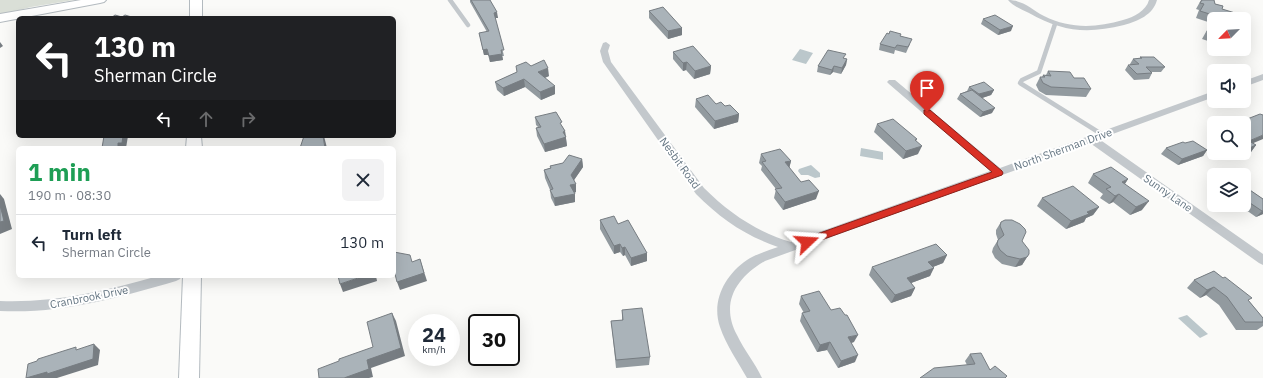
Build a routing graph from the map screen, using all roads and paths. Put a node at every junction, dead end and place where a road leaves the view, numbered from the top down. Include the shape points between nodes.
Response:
1 (100, 0) edge
2 (196, 0) edge
3 (450, 0) edge
4 (1012, 0) edge
5 (1153, 0) edge
6 (196, 16) edge
7 (0, 18) edge
8 (1055, 24) junction
9 (468, 25) dead end
10 (606, 45) dead end
11 (1263, 77) edge
12 (1251, 81) edge
13 (892, 82) dead end
14 (1207, 97) edge
15 (1103, 135) junction
16 (1092, 139) junction
17 (999, 173) junction
18 (792, 247) junction
19 (1263, 260) edge
20 (169, 278) edge
21 (192, 278) edge
22 (0, 306) edge
23 (189, 378) edge
24 (755, 378) edge

1 - 7 main road
2 - 6 main road
3 - 9 lane
4 - 8 street
5 - 8 street via 1146,12 1126,21 1094,29 1069,28
8 - 15 lane via 1039,72 1020,83
10 - 18 street, Nesbit Road via 604,51 607,62 700,191 718,209 741,225 773,241
11 - 12 street
13 - 17 street
14 - 15 street, North Sherman Drive
15 - 16 street, North Sherman Drive
16 - 17 street, North Sherman Drive
16 - 19 street, Sunny Lane
17 - 18 street, North Sherman Drive
18 - 24 street, North Sherman Drive via 756,260 741,270 732,282 724,302 726,325
20 - 22 street, Cranbrook Drive via 70,302 28,307
21 - 23 main road

